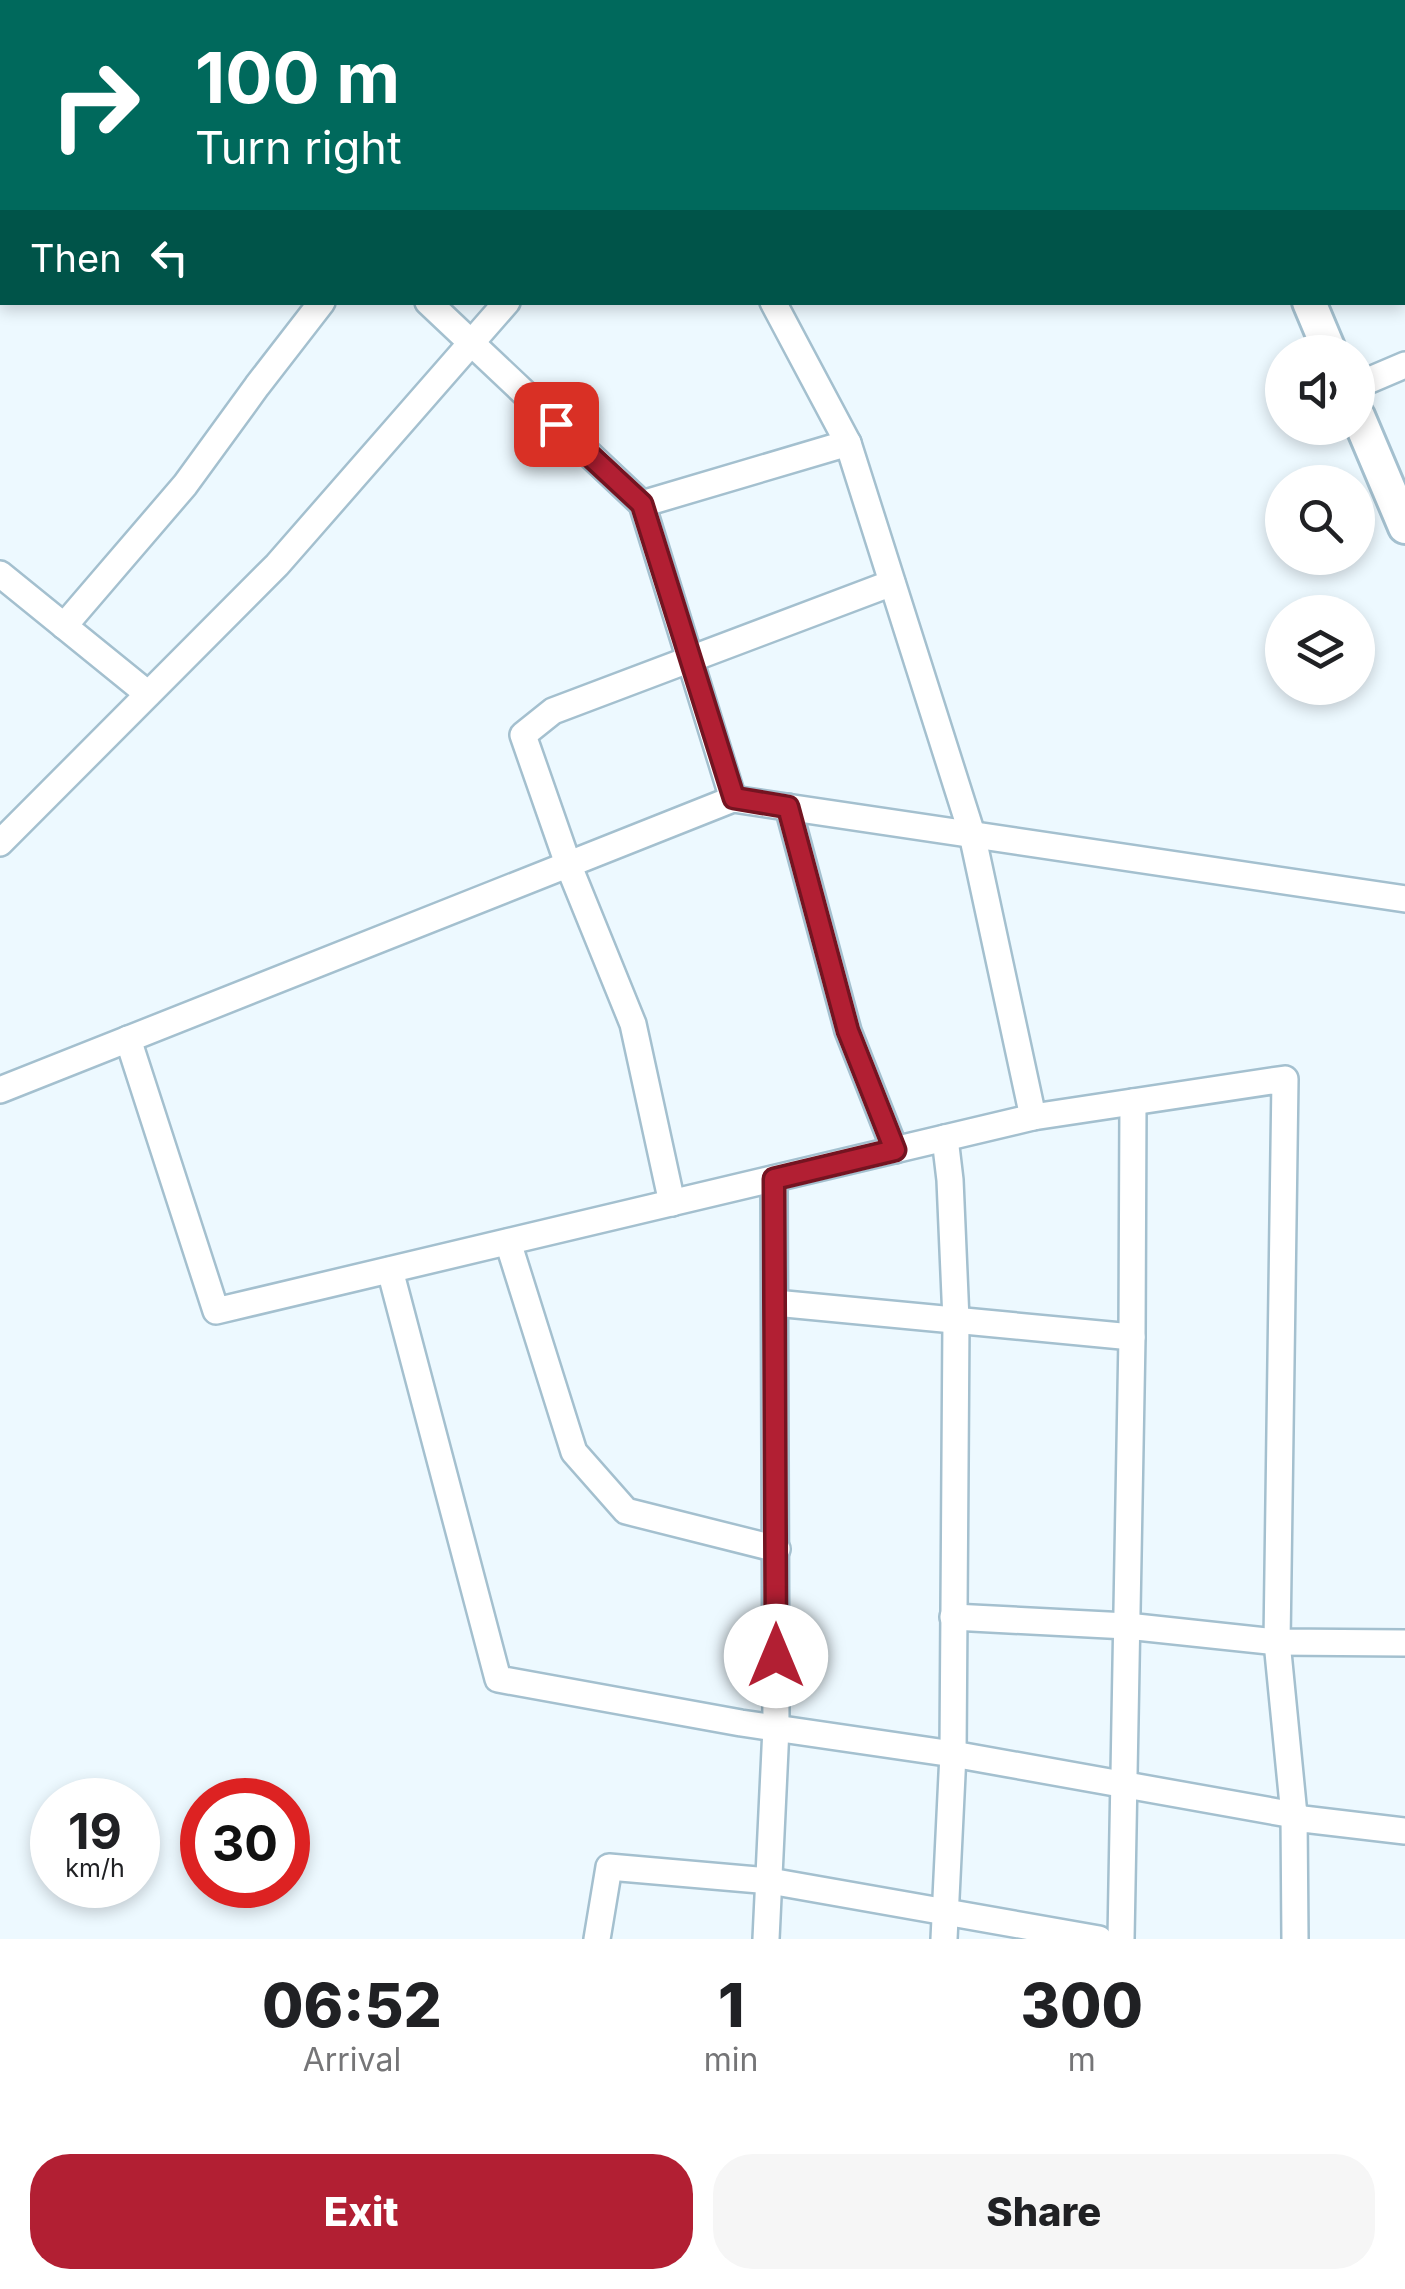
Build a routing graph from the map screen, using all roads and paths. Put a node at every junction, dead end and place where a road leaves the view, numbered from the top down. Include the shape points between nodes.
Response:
1 (320, 305) edge
2 (431, 305) edge
3 (504, 305) edge
4 (774, 305) edge
5 (1310, 305) edge
6 (1323, 335) edge
7 (471, 344) junction
8 (1405, 365) edge
9 (1375, 378) edge
10 (848, 443) junction
11 (1370, 445) edge
12 (642, 504) junction
13 (1405, 527) edge
14 (0, 574) edge
15 (892, 583) junction
16 (64, 626) junction
17 (690, 660) junction
18 (148, 694) junction
19 (734, 798) junction
20 (788, 807) junction
21 (972, 834) junction
22 (0, 843) edge
23 (568, 864) junction
24 (1405, 899) edge
25 (128, 1039) junction
26 (0, 1090) edge
27 (1133, 1102) junction
28 (1033, 1117) junction
29 (945, 1138) junction
30 (895, 1150) junction
31 (774, 1179) junction
32 (672, 1203) junction
33 (508, 1242) junction
34 (390, 1270) junction
35 (775, 1303) junction
36 (956, 1320) junction
37 (1132, 1338) junction
38 (777, 1548) junction
39 (954, 1617) junction
40 (1127, 1626) junction
41 (1277, 1642) junction
42 (1405, 1642) edge
43 (776, 1728) junction
44 (953, 1754) junction
45 (1124, 1786) junction
46 (1294, 1815) junction
47 (1405, 1831) edge
48 (770, 1881) junction
49 (944, 1926) edge
50 (597, 1939) edge
51 (766, 1939) edge
52 (1099, 1939) edge
53 (1121, 1939) edge
54 (1294, 1939) edge

1 - 16 street via 185,485
2 - 7 street
3 - 7 street
4 - 10 street
5 - 6 street
7 - 12 street
7 - 18 street via 277,565
8 - 9 street
10 - 12 street
10 - 15 street
11 - 13 street
12 - 17 street
14 - 16 street
15 - 17 street
15 - 21 street
16 - 18 street
17 - 19 street
17 - 23 street via 553,711 524,735
18 - 22 street
19 - 20 street
19 - 23 street
20 - 21 street
20 - 30 street via 848,1031
21 - 24 street
21 - 28 street
23 - 25 street
23 - 32 street via 633,1024
25 - 26 street
25 - 34 street via 216,1311
27 - 28 street
27 - 37 street
27 - 41 street via 1285,1079
28 - 29 street
29 - 30 street
29 - 36 street
30 - 31 street
31 - 32 street
31 - 35 street
32 - 33 street
33 - 34 street
33 - 38 street via 574,1452 626,1510
34 - 43 street via 498,1679
35 - 36 street
35 - 38 street
36 - 37 street
36 - 39 street
37 - 40 street
38 - 43 street
39 - 40 street
39 - 44 street
40 - 41 street
40 - 45 street
41 - 42 street
41 - 46 street
43 - 44 street
43 - 48 street
44 - 45 street
44 - 49 street
45 - 46 street
45 - 53 street
46 - 47 street
46 - 54 street
48 - 49 street
48 - 50 street via 609,1867
48 - 51 street
49 - 52 street

